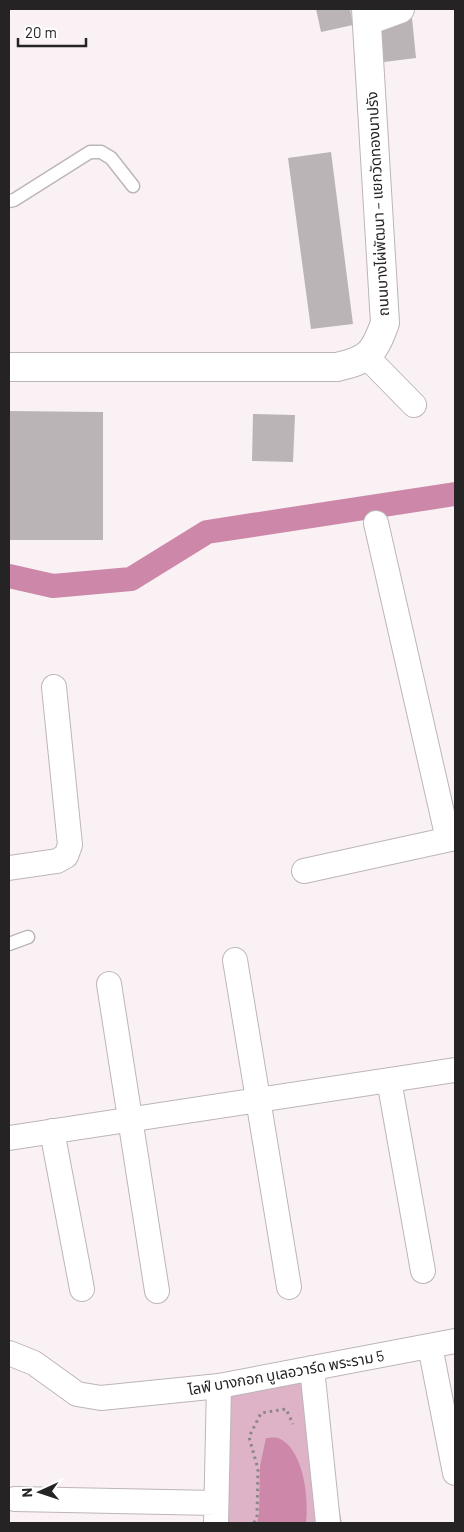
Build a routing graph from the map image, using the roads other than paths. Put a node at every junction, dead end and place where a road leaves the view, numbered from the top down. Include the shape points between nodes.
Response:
1 (400, 9) edge
2 (367, 15) edge
3 (133, 186) dead end
4 (9, 201) edge
5 (366, 356) junction
6 (9, 367) edge
7 (414, 405) dead end
8 (376, 523) dead end
9 (54, 687) dead end
10 (452, 839) edge
11 (9, 868) edge
12 (304, 871) dead end
13 (28, 937) dead end
14 (9, 944) edge
15 (235, 960) dead end
16 (109, 984) dead end
17 (455, 1070) edge
18 (389, 1080) junction
19 (258, 1100) junction
20 (130, 1119) junction
21 (52, 1131) junction
22 (9, 1138) edge
23 (424, 1271) dead end
24 (289, 1287) dead end
25 (82, 1289) dead end
26 (157, 1291) dead end
27 (455, 1341) edge
28 (430, 1346) junction
29 (9, 1353) edge
30 (312, 1368) junction
31 (218, 1386) junction
32 (455, 1473) edge
33 (15, 1499) dead end
34 (216, 1513) edge
35 (328, 1523) edge

1 - 2 street, ถนนบางไผ่พัฒนา – แยกวัดทองนาปรัง
2 - 5 street, ถนนบางไผ่พัฒนา – แยกวัดทองนาปรัง via 385,323 376,345
3 - 4 lane via 111,158 101,152 90,152
5 - 6 street via 355,363 337,367
5 - 7 street
8 - 10 street
9 - 11 street via 70,845 66,856 57,861
10 - 12 street
13 - 14 lane
15 - 19 street
16 - 20 street
17 - 18 street
18 - 19 street
18 - 23 street
19 - 20 street
19 - 24 street
20 - 21 street
20 - 26 street
21 - 22 street
21 - 25 street
27 - 28 street, ไลฟ์ บางกอก บูเลอวาร์ด พระราม 5
28 - 30 street, ไลฟ์ บางกอก บูเลอวาร์ด พระราม 5
28 - 32 street
29 - 31 street, ไลฟ์ บางกอก บูเลอวาร์ด พระราม 5 via 34,1363 77,1394 101,1398
30 - 31 street, ไลฟ์ บางกอก บูเลอวาร์ด พระราม 5
30 - 35 street
31 - 34 street
33 - 34 street

